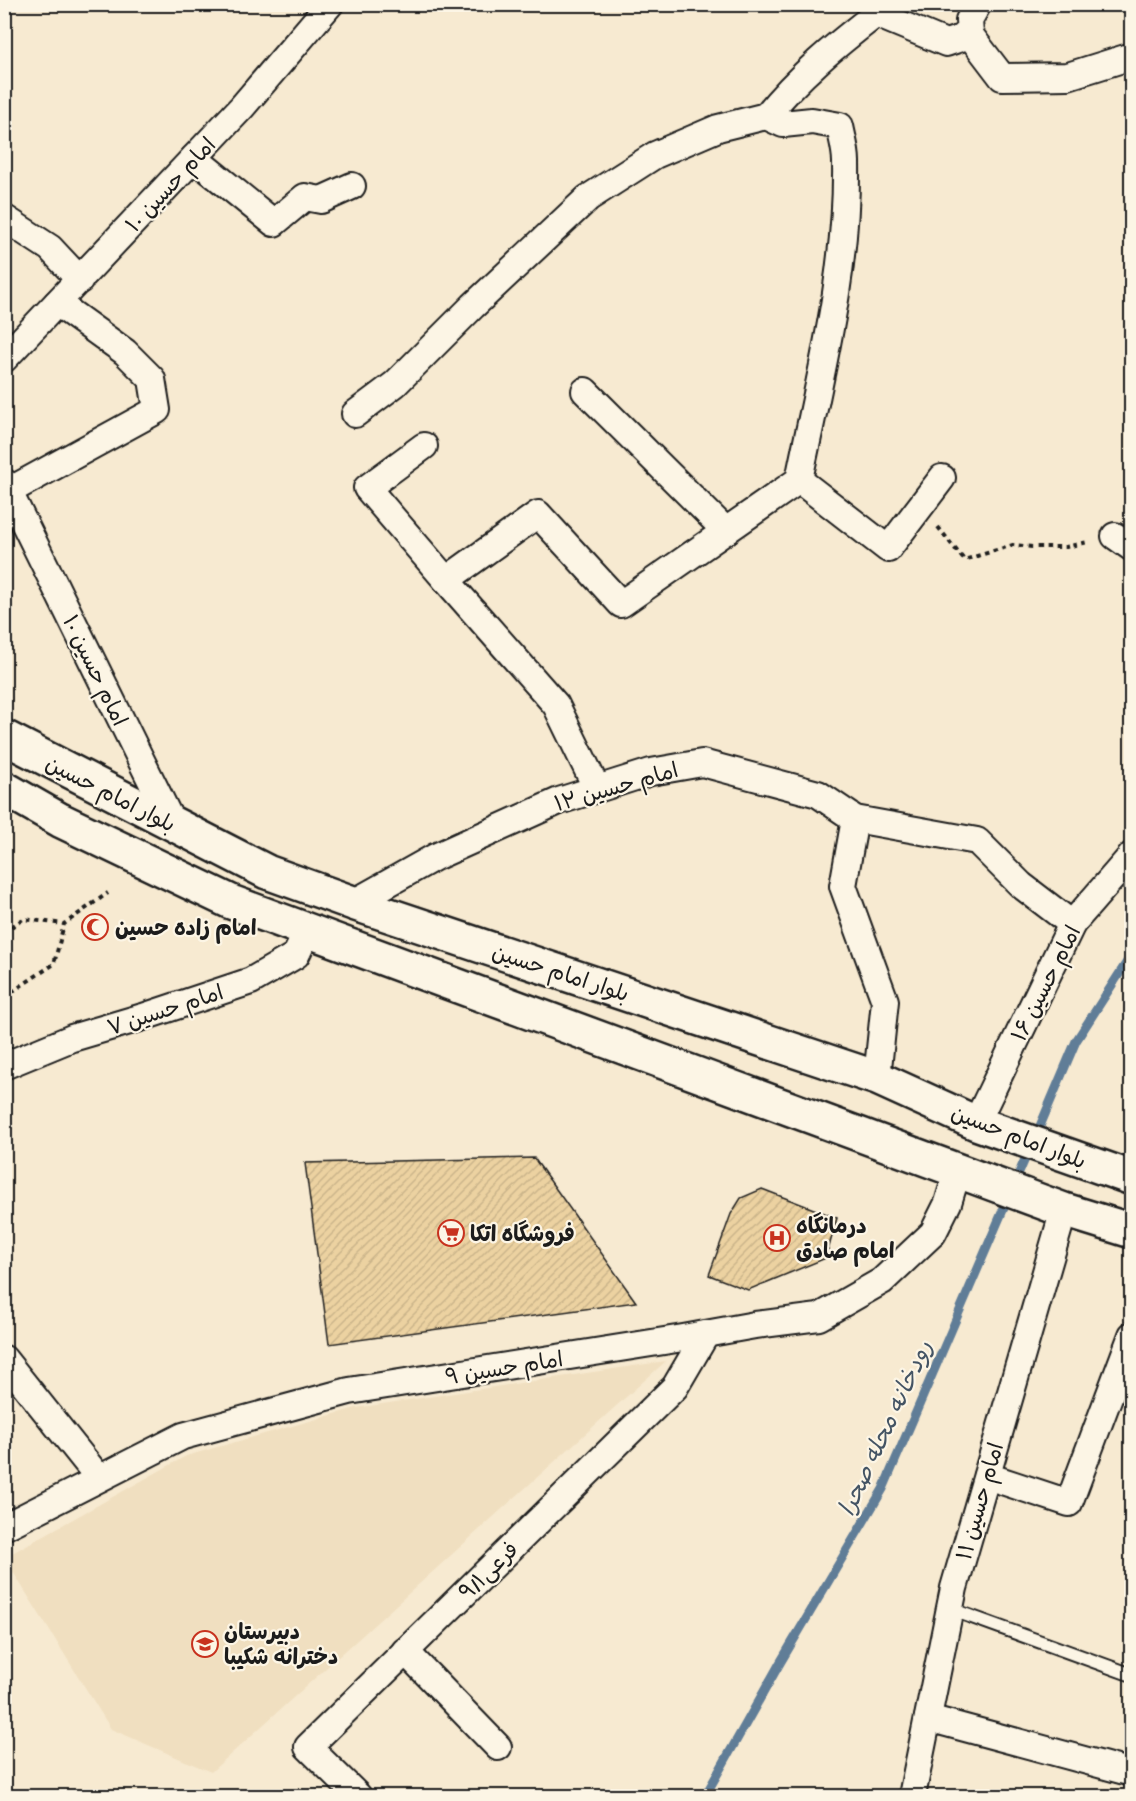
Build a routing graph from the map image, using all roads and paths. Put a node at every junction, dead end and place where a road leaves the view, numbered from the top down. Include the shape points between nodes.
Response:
1 (330, 4) edge
2 (978, 4) edge
3 (874, 9) edge
4 (970, 35) junction
5 (1131, 56) edge
6 (766, 116) junction
7 (194, 158) junction
8 (352, 186) dead end
9 (4, 218) edge
10 (80, 280) junction
11 (57, 303) junction
12 (4, 359) edge
13 (585, 391) dead end
14 (355, 414) dead end
15 (424, 446) dead end
16 (942, 478) dead end
17 (799, 480) junction
18 (7, 487) edge
19 (922, 505) junction
20 (726, 531) junction
21 (1123, 542) edge
22 (446, 580) junction
23 (4, 737) edge
24 (597, 789) junction
25 (17, 800) edge
26 (855, 819) junction
27 (173, 825) junction
28 (1131, 855) edge
29 (108, 893) dead end
30 (353, 903) junction
31 (64, 924) junction
32 (1072, 924) junction
33 (308, 930) junction
34 (4, 932) edge
35 (4, 998) edge
36 (4, 1066) edge
37 (878, 1078) junction
38 (976, 1123) junction
39 (958, 1170) junction
40 (1131, 1178) edge
41 (1064, 1210) junction
42 (1131, 1231) edge
43 (706, 1334) junction
44 (1131, 1335) edge
45 (4, 1359) edge
46 (987, 1476) junction
47 (99, 1478) junction
48 (4, 1527) edge
49 (950, 1609) junction
50 (405, 1651) junction
51 (1131, 1675) edge
52 (928, 1718) junction
53 (498, 1747) dead end
54 (1131, 1773) edge
55 (358, 1797) edge
56 (912, 1797) edge

1 - 7 street, امام حسین ۱۰
2 - 4 street via 969,20
3 - 4 street via 946,43
3 - 6 street via 783,94
4 - 5 street via 1002,77 1068,76
6 - 14 street via 718,128 654,155 588,198 395,384
6 - 17 street via 783,124 812,121 840,126 846,160 843,245
7 - 8 street via 274,223 305,197 321,200
7 - 10 street, امام حسین ۱۰
9 - 10 street via 50,248
10 - 11 street, امام حسین ۱۰
11 - 12 street, امام حسین ۱۰
11 - 18 street via 125,352 152,379 157,410
13 - 20 street
15 - 22 street via 367,488
16 - 19 street
17 - 19 street via 888,549
17 - 20 street
18 - 27 street, امام حسین ۱۰
19 - 21 path via 964,560 1013,545
20 - 22 street via 621,604 538,514
22 - 24 street via 555,705
23 - 27 main road, بلوار امام حسین
24 - 26 street, امام حسین ۱۲ via 651,772 702,763 818,794
24 - 30 street, امام حسین ۱۲ via 559,801 435,857
25 - 33 main road, بلوار امام حسین via 231,902
26 - 32 street, امام حسین ۱۲ via 977,841 1021,885
26 - 37 street via 843,886 885,1001
27 - 30 main road, بلوار امام حسین via 267,872
28 - 32 street, امام حسین ۱۶
29 - 31 path
30 - 37 main road, بلوار امام حسین
31 - 34 path via 23,919
31 - 35 path via 54,964
32 - 38 street, امام حسین ۱۶
33 - 36 street, امام حسین ۷ via 296,955 251,981 72,1038
33 - 39 main road, بلوار امام حسین
37 - 38 main road, بلوار امام حسین
38 - 40 main road, بلوار امام حسین
39 - 41 main road, بلوار امام حسین
39 - 43 street, امام حسین ۹ via 933,1233 882,1281 819,1317
41 - 42 main road, بلوار امام حسین
41 - 46 street, امام حسین ۱۱
43 - 47 street, امام حسین ۹ via 349,1391 183,1436
43 - 50 street, فرعی۹/۱ via 675,1387
44 - 46 street via 1069,1503
45 - 47 street
46 - 49 street, امام حسین ۱۱
47 - 48 street, امام حسین ۹
49 - 51 lane
49 - 52 street, امام حسین ۱۱
50 - 53 street
50 - 55 street, فرعی۹/۱ via 308,1747
52 - 54 street
52 - 56 street, امام حسین ۱۱

